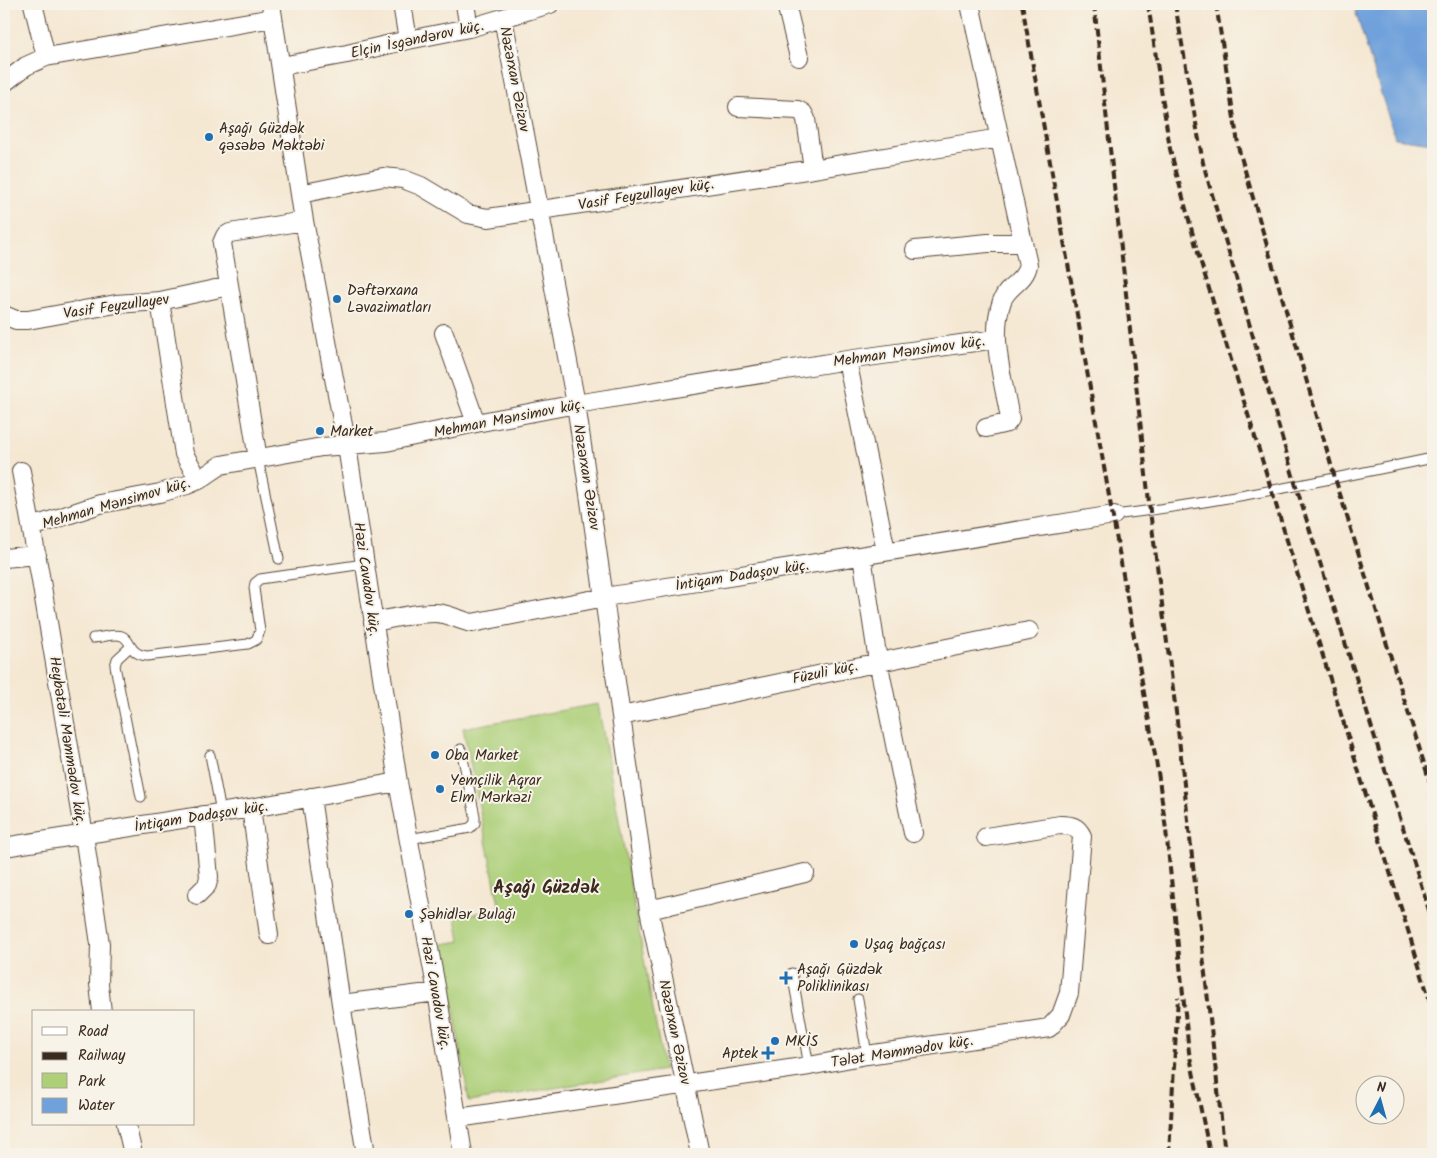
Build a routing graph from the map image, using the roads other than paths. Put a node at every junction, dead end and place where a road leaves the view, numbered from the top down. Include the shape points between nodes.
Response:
1 (33, 4) edge
2 (402, 4) edge
3 (465, 4) edge
4 (550, 4) edge
5 (786, 4) edge
6 (970, 4) edge
7 (272, 11) edge
8 (503, 18) junction
9 (469, 28) junction
10 (408, 40) junction
11 (46, 56) junction
12 (799, 57) dead end
13 (281, 66) junction
14 (4, 82) edge
15 (738, 107) dead end
16 (1000, 138) junction
17 (813, 169) junction
18 (300, 194) junction
19 (540, 211) junction
20 (304, 221) junction
21 (1023, 243) junction
22 (915, 250) dead end
23 (229, 286) junction
24 (160, 301) junction
25 (4, 315) edge
26 (444, 333) dead end
27 (996, 339) junction
28 (847, 360) junction
29 (576, 404) junction
30 (476, 423) junction
31 (986, 428) dead end
32 (347, 446) junction
33 (1433, 458) edge
34 (258, 459) junction
35 (21, 471) dead end
36 (198, 480) junction
37 (1114, 516) joint
38 (32, 527) junction
39 (886, 551) junction
40 (37, 555) junction
41 (862, 556) junction
42 (4, 558) edge
43 (279, 559) dead end
44 (364, 564) junction
45 (605, 597) junction
46 (373, 622) junction
47 (1029, 631) dead end
48 (93, 638) dead end
49 (130, 647) junction
50 (878, 661) junction
51 (621, 716) junction
52 (462, 749) dead end
53 (210, 755) dead end
54 (398, 782) junction
55 (141, 797) dead end
56 (311, 797) junction
57 (251, 808) junction
58 (221, 812) junction
59 (203, 815) junction
60 (913, 833) dead end
61 (84, 835) junction
62 (986, 837) dead end
63 (409, 839) junction
64 (4, 847) edge
65 (805, 873) dead end
66 (197, 895) dead end
67 (649, 910) junction
68 (269, 935) dead end
69 (792, 973) dead end
70 (437, 992) junction
71 (858, 999) dead end
72 (341, 1004) junction
73 (102, 1010) edge
74 (867, 1055) junction
75 (809, 1066) junction
76 (685, 1083) junction
77 (458, 1118) junction
78 (126, 1126) edge
79 (133, 1154) edge
80 (366, 1154) edge
81 (463, 1154) edge
82 (700, 1154) edge

1 - 11 street
2 - 10 street
3 - 9 street
4 - 8 street, Elçin İsgəndərov küç.
5 - 12 street
6 - 16 street
7 - 11 street
7 - 13 street, Həzi Cavadov küç.
8 - 9 street, Elçin İsgəndərov küç.
8 - 19 street, Nəzərxan Əzizov
9 - 10 street, Elçin İsgəndərov küç.
10 - 13 street, Elçin İsgəndərov küç.
11 - 14 street
13 - 18 street, Həzi Cavadov küç.
15 - 17 street via 803,112
16 - 17 street, Vasif Feyzullayev küç.
16 - 21 street
17 - 19 street, Vasif Feyzullayev küç.
18 - 19 street, Vasif Feyzullayev küç. via 383,178 403,179 422,186 468,214 488,218
18 - 20 street, Həzi Cavadov küç.
19 - 29 street, Nəzərxan Əzizov
20 - 23 street via 225,236 222,252
20 - 32 street, Həzi Cavadov küç.
21 - 22 street
21 - 27 street via 1027,272 1002,300
23 - 24 street, Vasif Feyzullayev
23 - 34 street
24 - 25 street, Vasif Feyzullayev via 116,304 28,320
24 - 36 street via 184,454
26 - 30 street
27 - 28 street, Mehman Mənsimov küç.
27 - 31 street via 1010,419 1008,423
28 - 29 street, Mehman Mənsimov küç.
28 - 39 street
29 - 30 street, Mehman Mənsimov küç.
29 - 45 street, Nəzərxan Əzizov
30 - 32 street, Mehman Mənsimov küç. via 386,442
32 - 34 street, Mehman Mənsimov küç.
32 - 44 street, Həzi Cavadov küç.
33 - 37 lane via 1296,486
34 - 36 street, Mehman Mənsimov küç. via 221,465
34 - 43 lane
35 - 38 street, Heybətəli Məmmədov küç.
36 - 38 street, Mehman Mənsimov küç. via 160,493 100,504
37 - 39 street, İntiqam Dadaşov küç.
38 - 40 street, Heybətəli Məmmədov küç.
39 - 41 street, İntiqam Dadaşov küç.
40 - 42 street
40 - 61 street, Heybətəli Məmmədov küç.
41 - 45 street, İntiqam Dadaşov küç.
41 - 50 street
44 - 46 street, Həzi Cavadov küç.
44 - 49 lane via 260,579 254,588 260,631 256,640 248,644 147,656 139,655
45 - 46 street, İntiqam Dadaşov küç. via 472,622 430,613
45 - 51 street, Nəzərxan Əzizov
46 - 54 street, Həzi Cavadov küç.
47 - 50 street, Füzuli küç.
48 - 49 lane via 120,636
49 - 55 lane via 117,659 115,666
50 - 51 street, Füzuli küç.
50 - 60 street
51 - 67 street, Nəzərxan Əzizov
52 - 63 lane via 475,823 470,828
53 - 58 lane
54 - 56 street, İntiqam Dadaşov küç.
54 - 63 street, Həzi Cavadov küç.
56 - 57 street, İntiqam Dadaşov küç.
56 - 72 street
57 - 58 street, İntiqam Dadaşov küç.
57 - 68 street
58 - 59 street, İntiqam Dadaşov küç.
59 - 61 street, İntiqam Dadaşov küç.
59 - 66 street via 209,877
61 - 64 street, İntiqam Dadaşov küç.
61 - 73 street, Heybətəli Məmmədov küç. via 100,944
62 - 74 street, Tələt Məmmədov küç. via 1060,825 1070,825 1082,836 1069,993 1061,1015 1049,1028
63 - 70 street, Həzi Cavadov küç.
65 - 67 street
67 - 76 street, Nəzərxan Əzizov
69 - 75 lane
70 - 72 street
70 - 77 street, Həzi Cavadov küç.
71 - 74 lane
72 - 80 street
74 - 75 street, Tələt Məmmədov küç.
75 - 76 street, Tələt Məmmədov küç.
76 - 77 street, Tələt Məmmədov küç.
76 - 82 street, Nəzərxan Əzizov
77 - 81 street, Həzi Cavadov küç.
78 - 79 street

